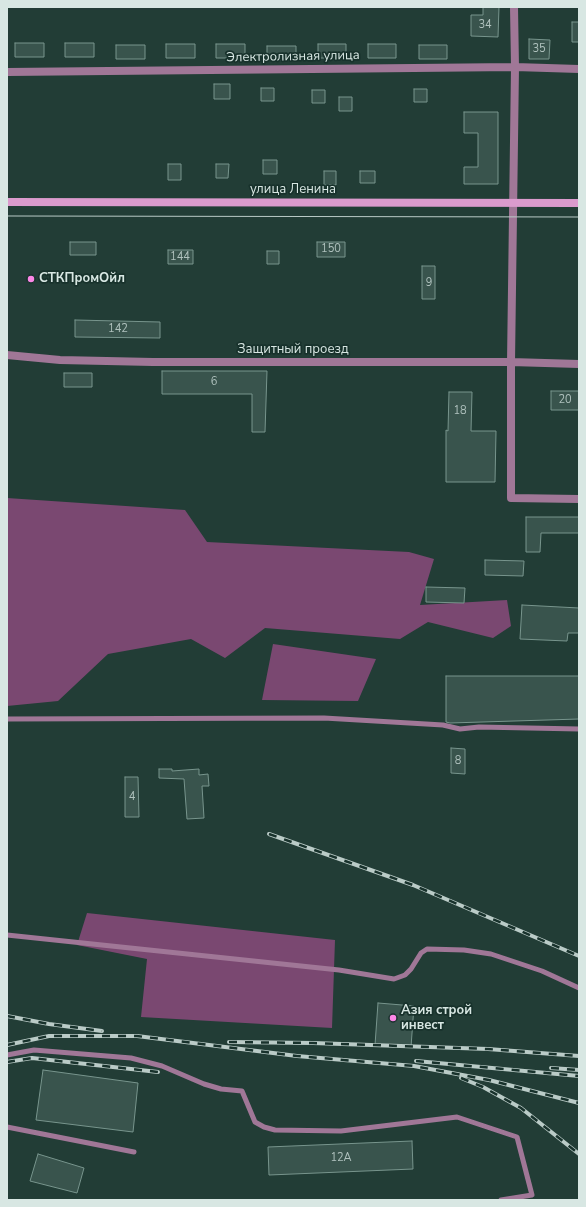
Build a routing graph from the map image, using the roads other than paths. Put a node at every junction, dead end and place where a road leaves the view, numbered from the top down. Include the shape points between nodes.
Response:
1 (514, 7) edge
2 (515, 67) junction
3 (579, 69) edge
4 (7, 72) edge
5 (7, 202) edge
6 (513, 202) junction
7 (579, 203) edge
8 (7, 356) edge
9 (511, 362) junction
10 (579, 364) edge
11 (579, 499) edge
12 (7, 719) edge
13 (579, 729) edge
14 (7, 935) edge
15 (579, 988) edge
16 (7, 1055) edge
17 (7, 1127) edge
18 (134, 1152) dead end
19 (501, 1200) edge

1 - 2 street
2 - 3 street, Электролизная улица
2 - 4 street, Электролизная улица
2 - 6 street
5 - 6 main road, улица Ленина
6 - 7 main road, улица Ленина
6 - 9 street
8 - 9 street, Защитный проезд via 153,362
9 - 10 street, Защитный проезд
9 - 11 street via 511,498
12 - 13 lane via 324,718 443,725 460,729
14 - 15 lane via 339,970 394,979 405,975 427,949 464,950 491,954 542,971
16 - 19 lane via 34,1050 131,1058 162,1066 204,1084 242,1091 255,1122 275,1130 341,1131 457,1118 517,1137 532,1195
17 - 18 lane

